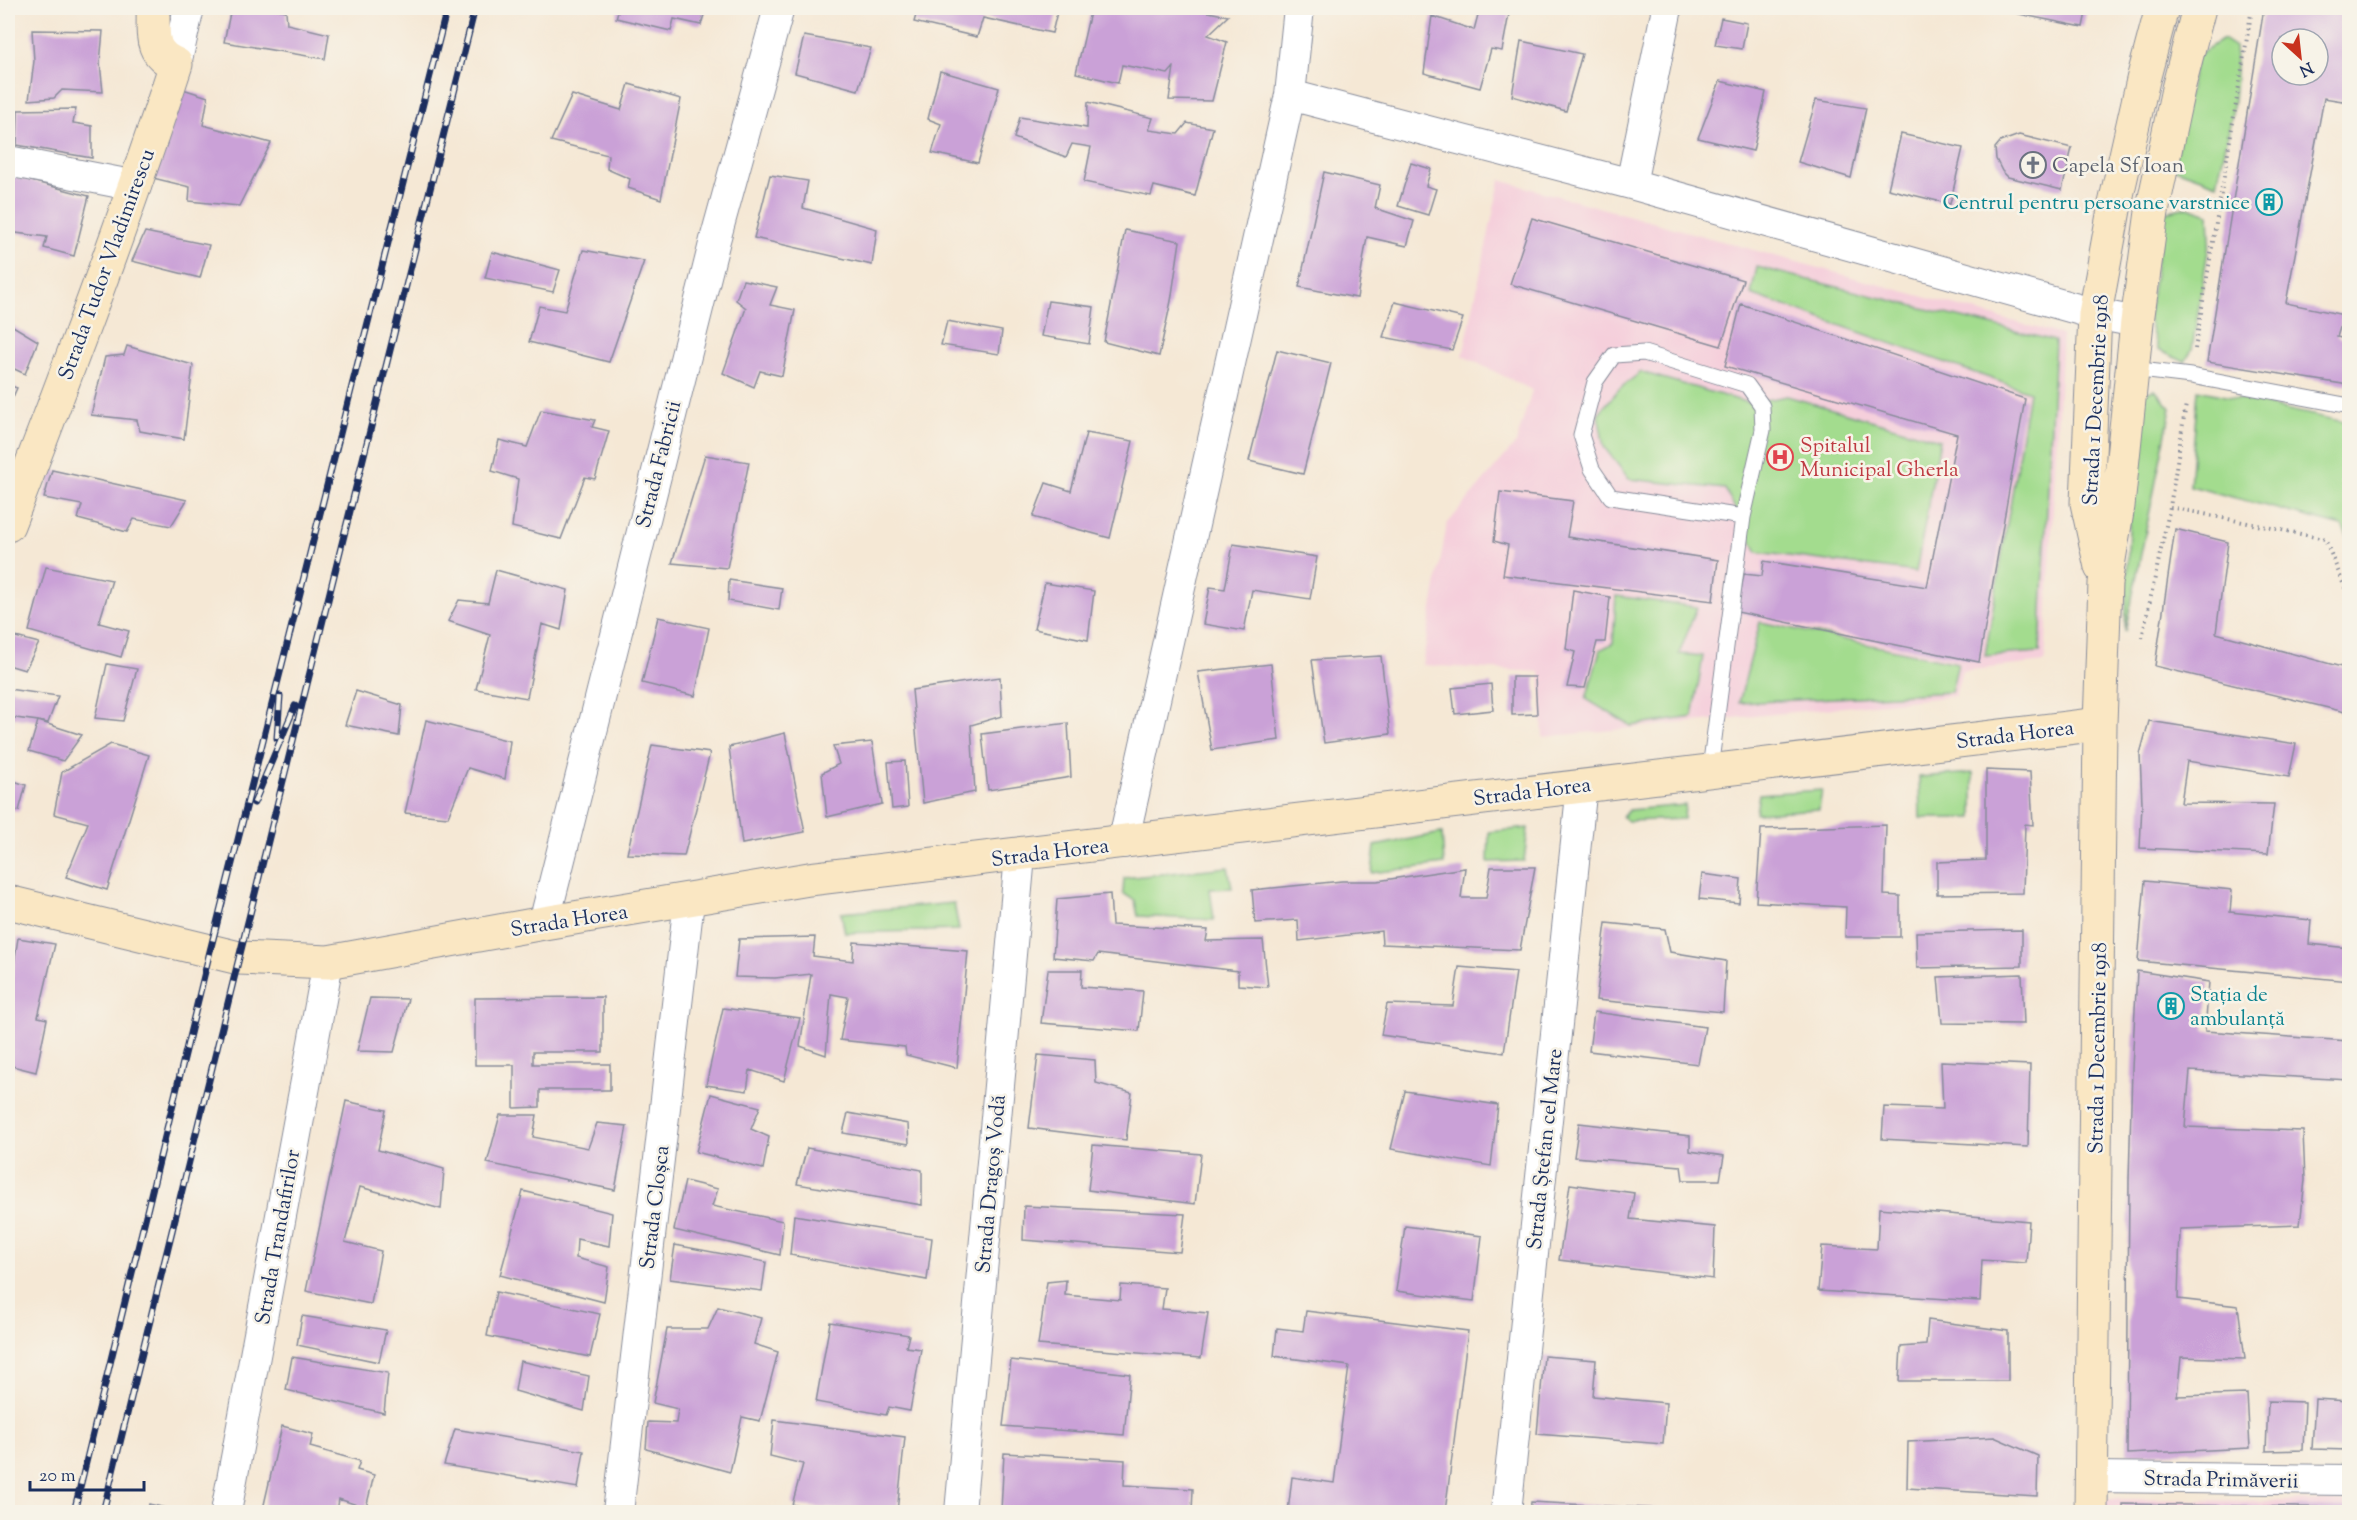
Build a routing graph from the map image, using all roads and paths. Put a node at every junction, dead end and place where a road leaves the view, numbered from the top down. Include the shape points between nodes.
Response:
1 (153, 8) edge
2 (189, 8) edge
3 (779, 8) edge
4 (1299, 8) edge
5 (1667, 8) edge
6 (2162, 8) edge
7 (2199, 8) edge
8 (176, 64) junction
9 (1290, 95) junction
10 (8, 161) edge
11 (1631, 184) junction
12 (136, 186) junction
13 (2095, 314) junction
14 (2137, 322) junction
15 (2132, 369) junction
16 (2349, 406) edge
17 (2170, 507) dead end
18 (1743, 517) junction
19 (8, 525) edge
20 (2105, 583) junction
21 (2349, 600) edge
22 (2100, 724) junction
23 (1710, 770) junction
24 (1582, 785) junction
25 (1123, 843) junction
26 (1020, 856) junction
27 (689, 901) junction
28 (8, 902) edge
29 (544, 923) junction
30 (328, 962) junction
31 (2092, 1477) junction
32 (2349, 1480) edge
33 (226, 1512) edge
34 (618, 1512) edge
35 (960, 1512) edge
36 (1506, 1512) edge
37 (2091, 1512) edge

1 - 8 street via 154,44 165,60
2 - 8 street
3 - 29 street, Strada Fabricii via 712,251
4 - 9 street
5 - 11 street
6 - 13 street, Strada 1 Decembrie 1918 via 2115,204
7 - 14 street, Strada 1 Decembrie 1918 via 2152,212
8 - 12 street, Strada Tudor Vladimirescu
9 - 11 street
9 - 25 street
10 - 12 street
11 - 13 street
12 - 19 street, Strada Tudor Vladimirescu
13 - 14 street
13 - 20 street, Strada 1 Decembrie 1918 via 2087,503
14 - 15 street, Strada 1 Decembrie 1918
15 - 16 lane via 2191,376
15 - 20 street, Strada 1 Decembrie 1918 via 2118,506
17 - 21 path via 2325,539
18 - 18 lane via 1611,497 1592,469 1581,435 1595,382 1614,355 1644,353 1747,385 1762,406 1763,430
18 - 23 lane
20 - 22 street, Strada 1 Decembrie 1918
22 - 23 street, Strada Horea
22 - 31 street, Strada 1 Decembrie 1918
23 - 24 street, Strada Horea
24 - 25 street, Strada Horea
24 - 36 street, Strada Ștefan cel Mare
25 - 26 street, Strada Horea
26 - 27 street, Strada Horea via 809,879
26 - 35 street, Strada Dragoș Vodă
27 - 29 street, Strada Horea
27 - 34 street, Strada Cloșca
28 - 30 street, Strada Horea via 238,958
29 - 30 street, Strada Horea
30 - 33 street, Strada Trandafirilor
31 - 32 street, Strada Primăverii
31 - 37 street, Strada 1 Decembrie 1918

